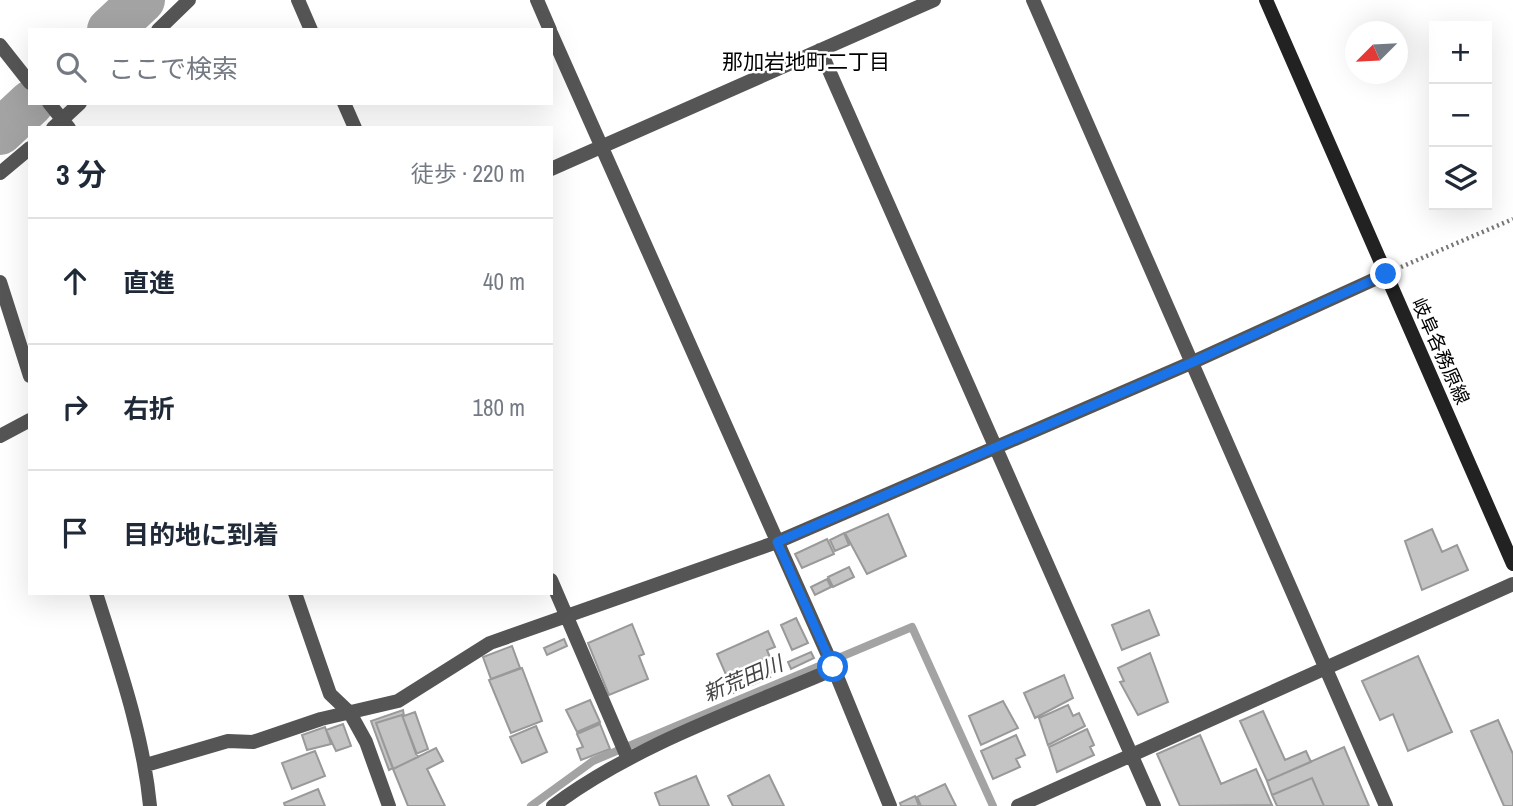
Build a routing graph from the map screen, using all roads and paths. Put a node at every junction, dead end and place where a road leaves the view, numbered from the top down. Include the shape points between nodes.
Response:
1 (189, 0) edge
2 (298, 0) edge
3 (537, 0) edge
4 (934, 0) edge
5 (1033, 0) edge
6 (1266, 0) edge
7 (160, 28) edge
8 (310, 28) edge
9 (550, 28) edge
10 (553, 36) edge
11 (0, 45) edge
12 (820, 50) junction
13 (27, 81) edge
14 (77, 105) edge
15 (345, 105) edge
16 (57, 117) edge
17 (354, 126) edge
18 (602, 147) junction
19 (28, 150) edge
20 (553, 168) edge
21 (0, 173) edge
22 (1513, 219) edge
23 (1386, 274) junction
24 (0, 282) edge
25 (1193, 362) junction
26 (28, 370) edge
27 (28, 421) edge
28 (0, 436) edge
29 (996, 448) junction
30 (777, 542) junction
31 (1513, 564) edge
32 (553, 584) edge
33 (1513, 584) edge
34 (97, 595) edge
35 (296, 595) edge
36 (567, 616) junction
37 (833, 668) junction
38 (1326, 669) junction
39 (350, 713) junction
40 (1131, 754) junction
41 (627, 758) junction
42 (146, 765) junction
43 (150, 806) edge
44 (389, 806) edge
45 (553, 806) edge
46 (890, 806) edge
47 (1017, 806) edge
48 (1154, 806) edge
49 (1386, 806) edge

1 - 7 street
2 - 8 street
3 - 9 street
4 - 12 street
5 - 25 street
6 - 23 main road, 岐阜各務原線
10 - 18 street
11 - 13 street
12 - 18 street
12 - 29 street
14 - 16 street
15 - 17 street
18 - 20 street
18 - 30 street
19 - 21 street
22 - 23 path
23 - 25 street
23 - 31 main road, 岐阜各務原線
24 - 26 street
25 - 29 street
25 - 38 street
27 - 28 street
29 - 30 street
29 - 40 street
30 - 36 street
30 - 37 street
32 - 36 street
33 - 38 street
34 - 42 street
35 - 39 street via 330,694
36 - 39 street via 490,643 398,701
36 - 41 street
37 - 41 street
37 - 46 street
38 - 40 street
38 - 49 street
39 - 42 street via 253,742 228,741
39 - 44 street via 366,741
40 - 47 street
40 - 48 street
41 - 45 street
42 - 43 street

